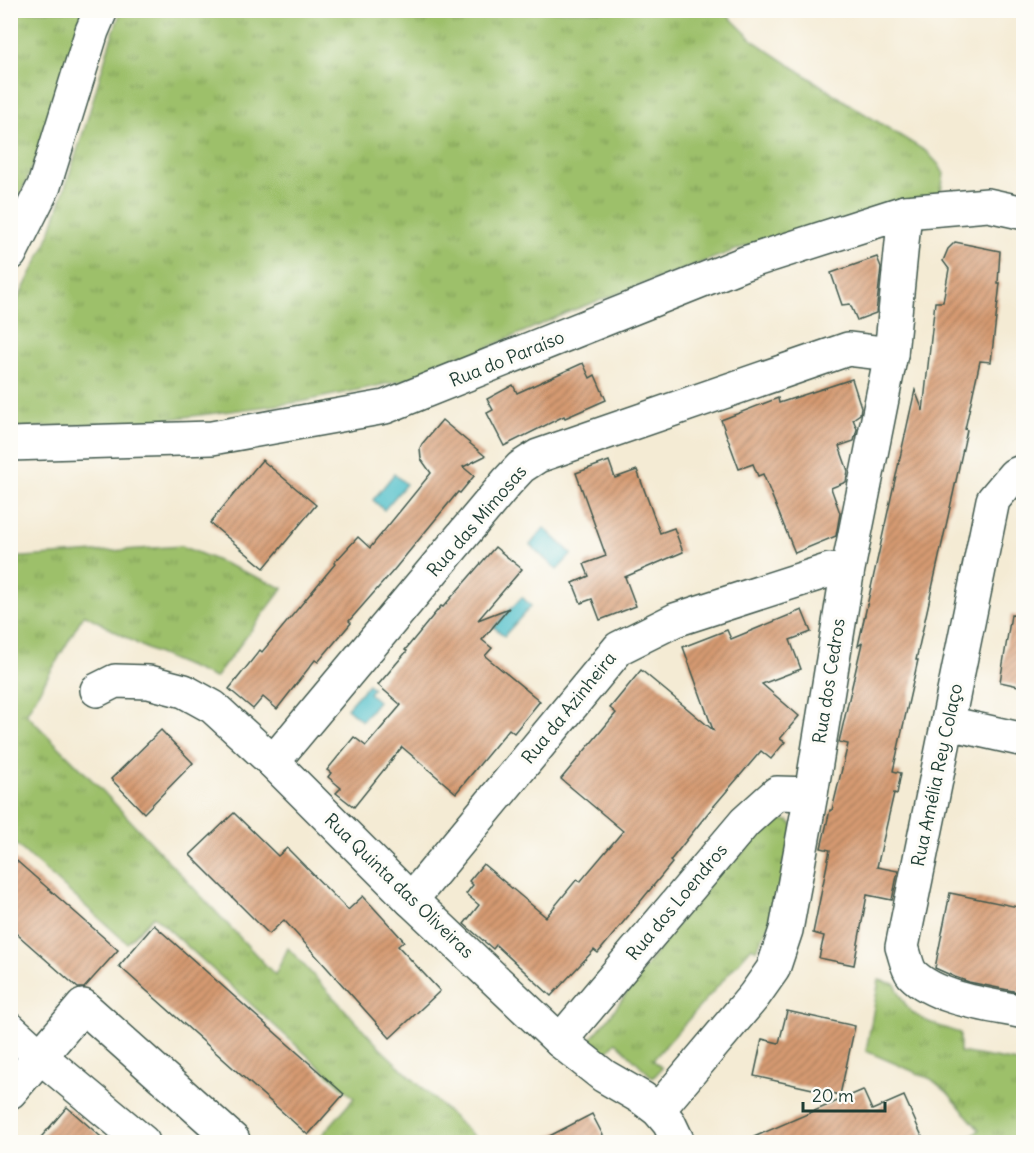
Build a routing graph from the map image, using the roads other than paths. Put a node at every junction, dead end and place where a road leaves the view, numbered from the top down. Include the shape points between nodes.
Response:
1 (100, 10) edge
2 (905, 212) junction
3 (1023, 213) edge
4 (10, 254) edge
5 (891, 354) junction
6 (10, 444) edge
7 (1023, 471) edge
8 (847, 574) junction
9 (97, 690) dead end
10 (948, 723) junction
11 (1023, 740) edge
12 (273, 762) junction
13 (811, 794) junction
14 (411, 900) junction
15 (1023, 1012) edge
16 (10, 1029) edge
17 (560, 1041) junction
18 (41, 1057) junction
19 (10, 1092) edge
20 (658, 1110) junction
21 (143, 1143) edge
22 (231, 1143) edge
23 (678, 1143) edge

1 - 4 street via 44,186
2 - 3 street, Rua do Paraíso via 988,205
2 - 5 street, Rua dos Cedros
2 - 6 street, Rua do Paraíso via 745,263 385,407 212,438
5 - 8 street, Rua dos Cedros
5 - 12 street, Rua das Mimosas via 848,349 538,456 521,467
7 - 10 street, Rua Amélia Rey Colaço via 1014,475 993,500
8 - 13 street, Rua dos Cedros
8 - 14 street, Rua da Azinheira via 830,570 675,620 619,648
9 - 12 street, Rua Quinta das Oliveiras via 115,681 149,682 184,691 213,707
10 - 11 street
10 - 15 street, Rua Amélia Rey Colaço via 902,947 911,972 930,988
12 - 14 street, Rua Quinta das Oliveiras
13 - 17 street, Rua dos Loendros via 777,793 745,822
13 - 20 street, Rua dos Cedros via 786,930 773,969
14 - 17 street, Rua Quinta das Oliveiras
16 - 18 street
17 - 20 street, Rua Quinta das Oliveiras via 604,1076
18 - 19 street
18 - 21 street
18 - 22 street via 83,1006 233,1140
20 - 23 street, Rua Quinta das Oliveiras

